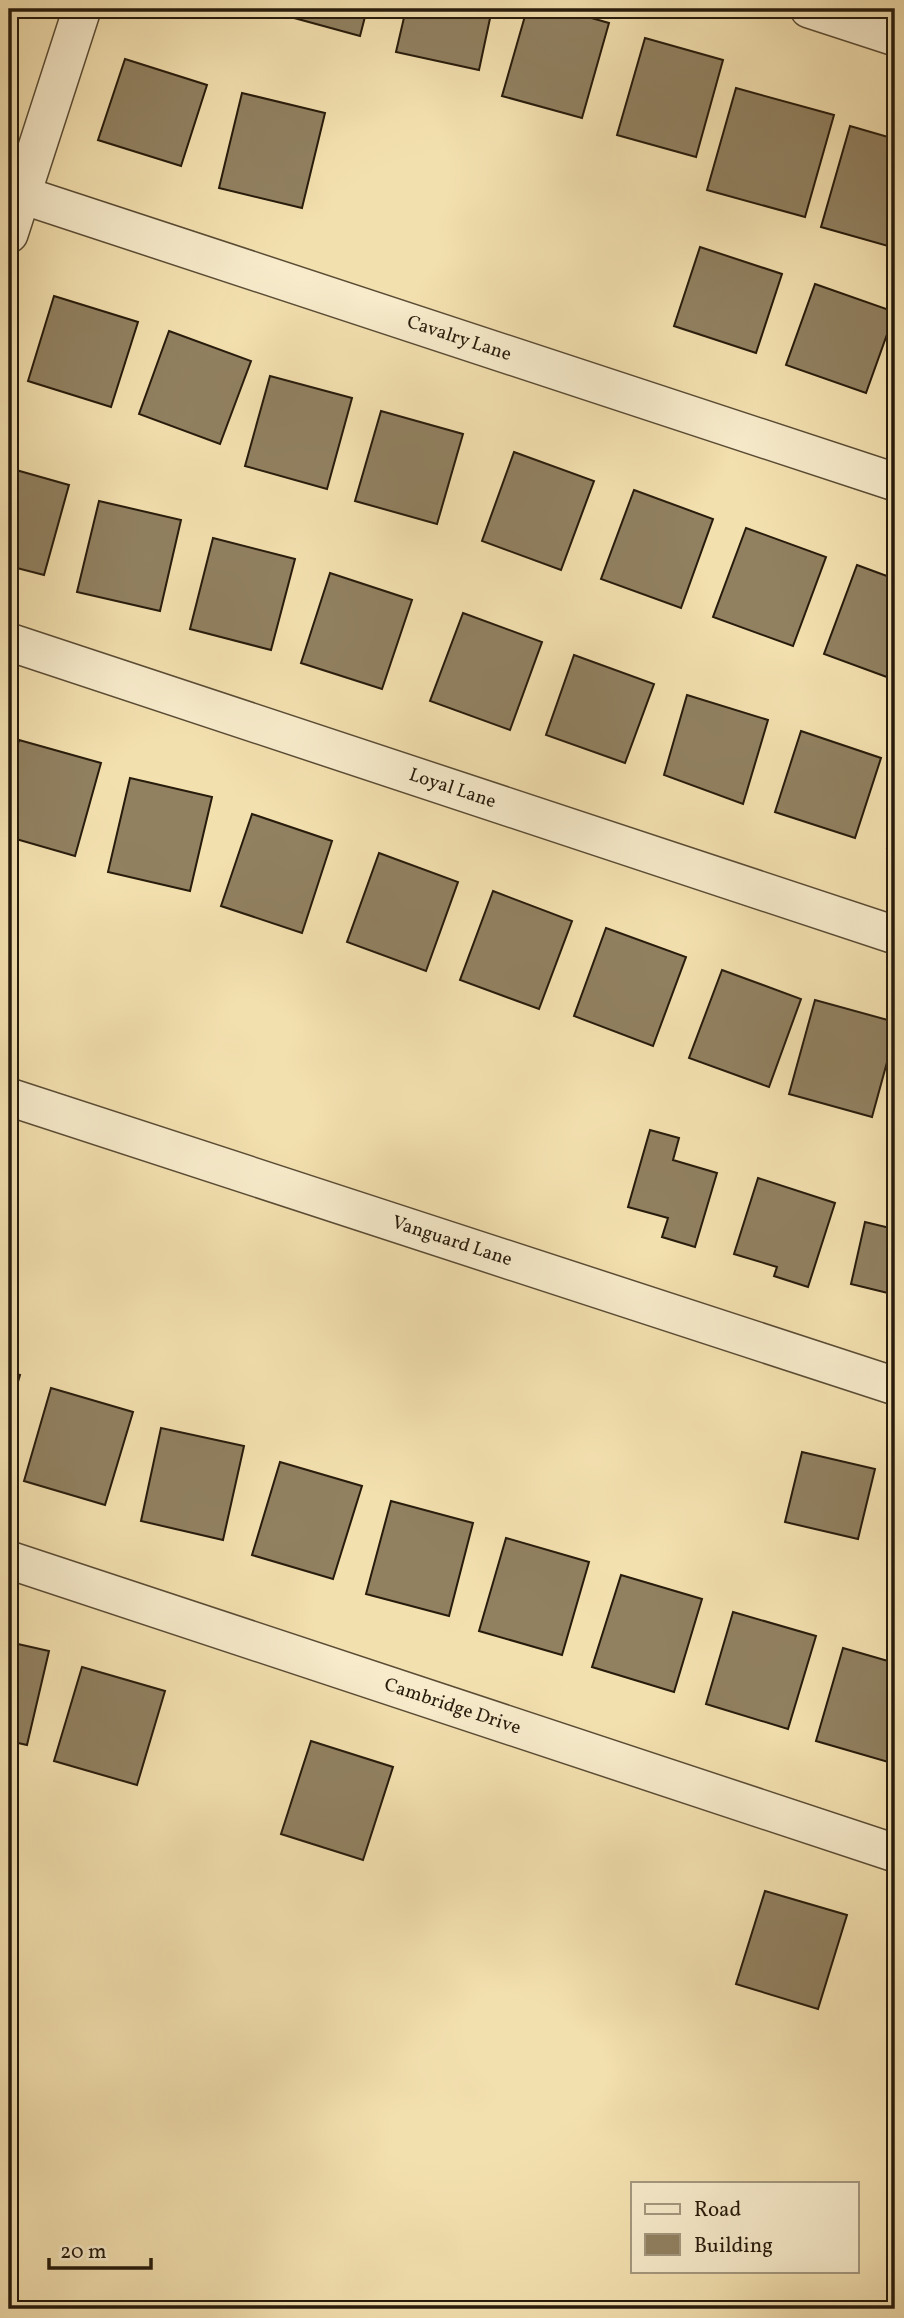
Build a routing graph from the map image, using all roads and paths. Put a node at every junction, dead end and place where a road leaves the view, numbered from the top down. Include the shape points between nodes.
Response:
1 (82, 9) edge
2 (809, 9) edge
3 (895, 37) edge
4 (22, 195) junction
5 (9, 234) edge
6 (895, 482) edge
7 (9, 642) edge
8 (895, 935) edge
9 (9, 1097) edge
10 (895, 1386) edge
11 (9, 1560) edge
12 (895, 1853) edge

1 - 4 street
2 - 3 street
4 - 5 street
4 - 6 street, Cavalry Lane
7 - 8 street, Loyal Lane
9 - 10 street, Vanguard Lane
11 - 12 street, Cambridge Drive

